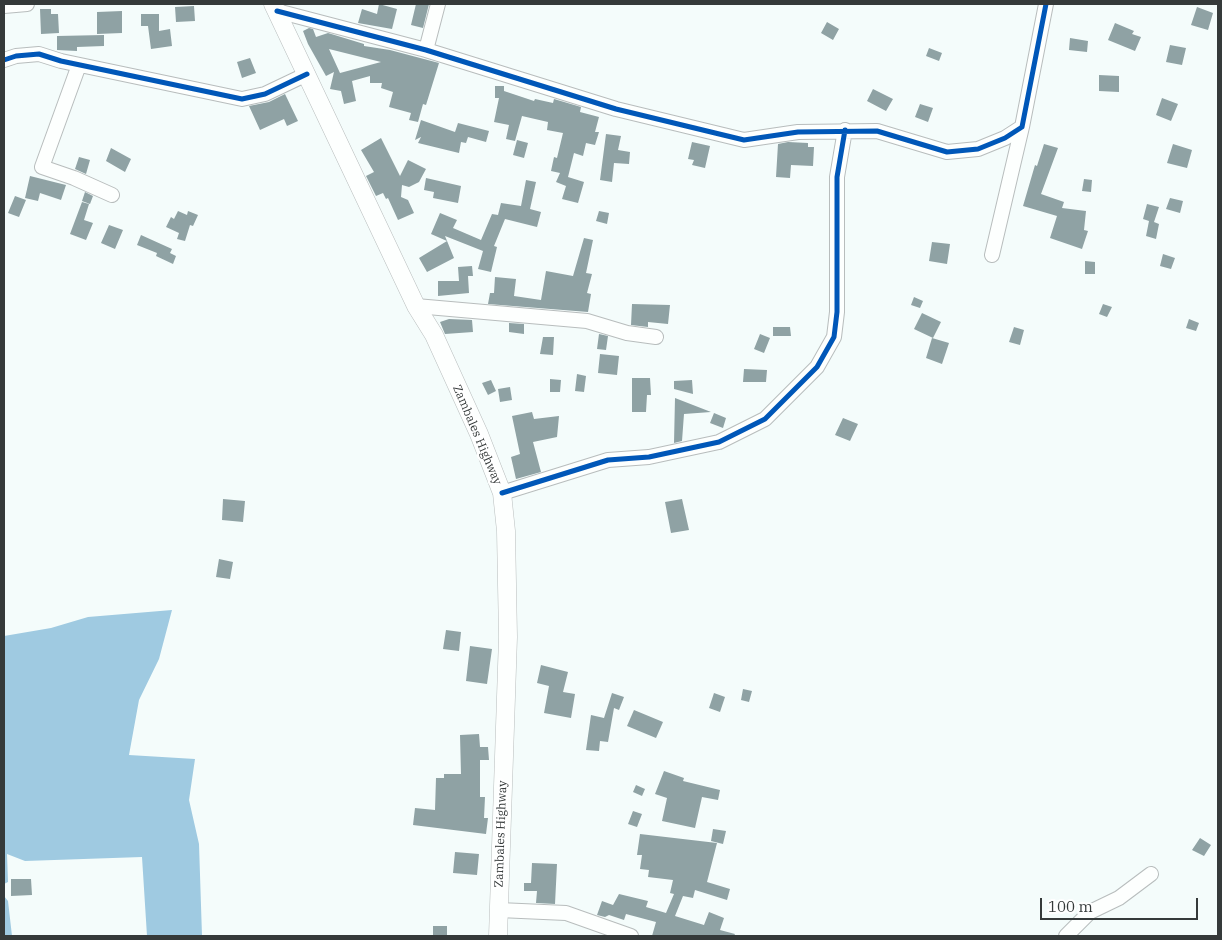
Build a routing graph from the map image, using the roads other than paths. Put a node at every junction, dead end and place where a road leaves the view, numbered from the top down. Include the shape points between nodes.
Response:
1 (27, 4) edge
2 (438, 4) edge
3 (1046, 4) edge
4 (4, 6) edge
5 (275, 8) edge
6 (426, 50) junction
7 (4, 60) edge
8 (79, 65) junction
9 (307, 74) junction
10 (1022, 127) junction
11 (846, 130) junction
12 (112, 195) dead end
13 (992, 255) dead end
14 (416, 306) junction
15 (656, 337) dead end
16 (502, 493) junction
17 (1151, 874) dead end
18 (499, 910) junction
19 (498, 936) edge
20 (631, 936) edge
21 (1066, 936) edge

1 - 4 street
2 - 6 street
3 - 10 street
5 - 6 street
5 - 9 main road, Zambales Highway
6 - 11 street via 616,109 744,140 798,132
7 - 8 street via 39,54
8 - 9 street via 242,99 264,94
8 - 12 street via 42,168
9 - 14 main road, Zambales Highway
10 - 11 street via 978,149 946,152 877,131
10 - 13 street
11 - 16 street via 837,177 837,312 834,337 817,367 765,419 719,442 649,457 608,460
14 - 15 street via 587,321 626,333
14 - 16 main road, Zambales Highway via 434,335
16 - 18 main road, Zambales Highway via 508,637
17 - 21 street via 1119,898 1090,912
18 - 19 main road, Zambales Highway
18 - 20 street via 566,913

